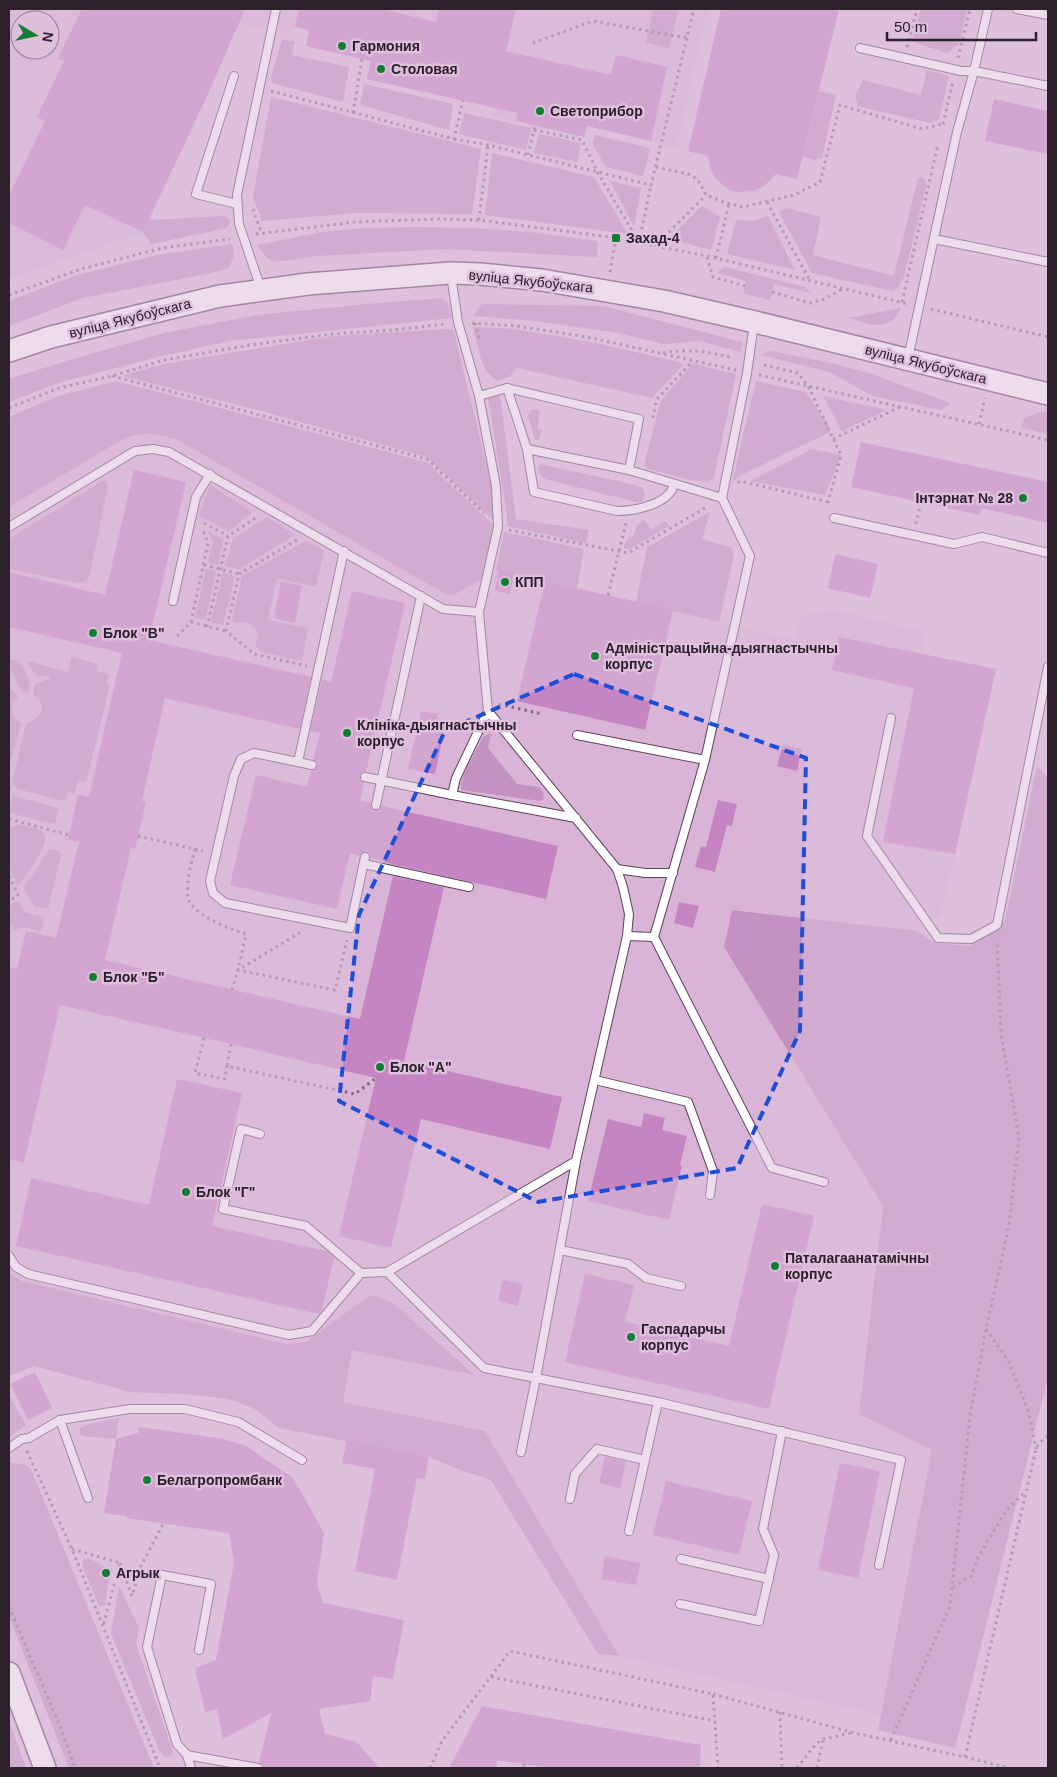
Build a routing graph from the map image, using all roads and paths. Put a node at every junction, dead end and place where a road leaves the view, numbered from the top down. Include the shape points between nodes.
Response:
1 (276, 9) edge
2 (694, 9) edge
3 (917, 9) edge
4 (988, 9) edge
5 (1017, 9) edge
6 (1048, 15) edge
7 (687, 38) junction
8 (533, 43) dead end
9 (860, 48) dead end
10 (904, 58) junction
11 (362, 59) dead end
12 (974, 72) junction
13 (234, 76) dead end
14 (1048, 86) edge
15 (269, 90) dead end
16 (462, 100) dead end
17 (353, 113) junction
18 (943, 124) junction
19 (957, 132) junction
20 (941, 133) dead end
21 (454, 139) junction
22 (939, 143) dead end
23 (488, 145) junction
24 (528, 156) junction
25 (656, 168) junction
26 (598, 173) junction
27 (651, 185) junction
28 (706, 195) junction
29 (767, 202) junction
30 (237, 204) junction
31 (729, 204) junction
32 (479, 220) junction
33 (244, 237) junction
34 (616, 238) junction
35 (934, 239) junction
36 (639, 242) junction
37 (655, 246) junction
38 (707, 256) junction
39 (716, 258) junction
40 (1048, 262) edge
41 (450, 273) junction
42 (810, 282) junction
43 (745, 286) dead end
44 (843, 289) junction
45 (261, 290) junction
46 (607, 290) junction
47 (772, 292) dead end
48 (9, 295) edge
49 (902, 302) junction
50 (920, 306) junction
51 (755, 322) junction
52 (1048, 337) edge
53 (9, 351) edge
54 (660, 353) dead end
55 (734, 358) dead end
56 (908, 360) junction
57 (764, 365) dead end
58 (112, 376) dead end
59 (989, 380) junction
60 (507, 388) junction
61 (1048, 394) edge
62 (479, 396) junction
63 (901, 407) dead end
64 (949, 417) dead end
65 (979, 424) junction
66 (833, 439) junction
67 (1048, 440) edge
68 (527, 449) junction
69 (629, 470) junction
70 (210, 474) junction
71 (674, 484) junction
72 (722, 498) junction
73 (828, 502) junction
74 (921, 502) dead end
75 (270, 509) junction
76 (834, 518) joint
77 (9, 526) edge
78 (498, 527) junction
79 (511, 530) dead end
80 (311, 532) junction
81 (913, 535) junction
82 (228, 536) junction
83 (344, 552) junction
84 (619, 552) junction
85 (1048, 553) edge
86 (204, 565) junction
87 (220, 569) junction
88 (239, 574) junction
89 (608, 595) dead end
90 (421, 596) junction
91 (173, 601) dead end
92 (480, 612) junction
93 (191, 622) junction
94 (207, 626) junction
95 (226, 631) junction
96 (177, 636) dead end
97 (1048, 667) edge
98 (318, 669) junction
99 (506, 706) dead end
100 (488, 711) junction
101 (542, 714) dead end
102 (890, 718) dead end
103 (577, 735) dead end
104 (705, 760) junction
105 (298, 762) junction
106 (312, 765) dead end
107 (365, 777) dead end
108 (381, 781) junction
109 (9, 787) edge
110 (9, 792) edge
111 (452, 795) junction
112 (376, 805) dead end
113 (576, 818) junction
114 (9, 819) edge
115 (69, 835) dead end
116 (138, 836) dead end
117 (215, 854) junction
118 (617, 869) junction
119 (673, 873) junction
120 (9, 876) edge
121 (469, 887) dead end
122 (9, 900) edge
123 (318, 922) junction
124 (997, 925) junction
125 (350, 928) junction
126 (628, 936) junction
127 (654, 937) junction
128 (238, 970) junction
129 (232, 990) dead end
130 (204, 1038) dead end
131 (231, 1044) dead end
132 (227, 1066) junction
133 (376, 1078) dead end
134 (594, 1080) junction
135 (260, 1134) dead end
136 (576, 1161) junction
137 (824, 1182) dead end
138 (710, 1195) dead end
139 (560, 1250) junction
140 (9, 1256) edge
141 (361, 1272) junction
142 (387, 1272) junction
143 (680, 1286) dead end
144 (986, 1329) junction
145 (536, 1378) junction
146 (658, 1402) junction
147 (60, 1420) junction
148 (782, 1431) junction
149 (1048, 1436) edge
150 (22, 1439) junction
151 (9, 1448) edge
152 (1036, 1449) junction
153 (521, 1452) dead end
154 (302, 1460) dead end
155 (645, 1460) junction
156 (1027, 1490) junction
157 (88, 1498) dead end
158 (570, 1500) dead end
159 (163, 1524) dead end
160 (629, 1531) dead end
161 (72, 1549) junction
162 (681, 1558) dead end
163 (120, 1564) junction
164 (878, 1565) dead end
165 (769, 1579) junction
166 (952, 1587) junction
167 (680, 1604) dead end
168 (9, 1606) edge
169 (103, 1627) junction
170 (199, 1650) dead end
171 (9, 1673) edge
172 (491, 1677) junction
173 (713, 1694) junction
174 (780, 1712) junction
175 (715, 1721) junction
176 (854, 1733) junction
177 (823, 1739) junction
178 (891, 1740) junction
179 (187, 1755) junction
180 (965, 1757) junction
181 (46, 1768) edge
182 (75, 1768) edge
183 (160, 1768) edge
184 (191, 1768) edge
185 (258, 1768) edge
186 (430, 1768) edge
187 (718, 1768) edge
188 (782, 1768) edge
189 (797, 1768) edge
190 (817, 1768) edge
191 (1008, 1768) edge

1 - 30 lane
2 - 7 path
3 - 10 path
4 - 12 lane
5 - 6 lane
7 - 8 path via 593,21
7 - 25 path
9 - 10 lane
10 - 12 lane
11 - 17 path
12 - 14 lane
12 - 19 lane
13 - 30 lane via 196,194
15 - 17 path
16 - 21 path
17 - 21 path
18 - 19 path
18 - 20 path
18 - 29 path via 922,129 840,105 820,182 794,195
19 - 35 lane
21 - 23 path
22 - 49 path
23 - 24 path
23 - 32 path
24 - 26 path
24 - 26 path via 535,128 582,140
25 - 27 path
25 - 28 path via 692,175
26 - 27 path
26 - 36 path
27 - 36 path
28 - 31 path
28 - 37 path
29 - 31 path via 743,207
29 - 42 path
30 - 33 lane
31 - 39 path
32 - 33 path via 355,222 261,232
32 - 34 path
33 - 45 lane
33 - 48 path via 162,248 82,269
34 - 36 path
34 - 46 path
35 - 40 lane
35 - 50 lane
36 - 37 path
37 - 38 path
38 - 39 path
38 - 43 path via 713,277
39 - 42 path
41 - 45 main road, вуліца Якубоўскага
41 - 46 main road, вуліца Якубоўскага via 524,278
41 - 62 lane via 458,322
42 - 44 path
44 - 47 path via 810,303
44 - 49 path
45 - 53 main road, вуліца Якубоўскага via 129,317
46 - 51 main road, вуліца Якубоўскага
49 - 50 path
50 - 52 path
50 - 56 lane
51 - 56 main road, вуліца Якубоўскага
51 - 72 lane
54 - 55 path via 704,351
56 - 59 main road, вуліца Якубоўскага
57 - 66 path via 798,373 808,386
58 - 78 path via 427,459
59 - 61 main road, вуліца Якубоўскага
59 - 65 path
60 - 62 lane
60 - 68 lane
60 - 69 lane via 639,419
62 - 78 lane via 496,486
63 - 66 path
64 - 65 path
65 - 67 path
66 - 73 path via 841,455
68 - 69 lane
68 - 71 lane via 534,492 617,511 630,511 666,497
69 - 71 lane
70 - 75 lane
70 - 77 lane via 169,452 153,449 135,451
70 - 91 lane via 196,497
71 - 72 lane
72 - 73 path via 740,481
72 - 84 path via 628,553
72 - 104 lane via 750,556
73 - 76 path
74 - 81 path
75 - 80 lane
75 - 82 path
76 - 81 lane
78 - 92 lane
79 - 84 path
80 - 83 lane
80 - 88 path
81 - 85 lane via 954,544 982,537
82 - 86 path via 198,520 208,543
82 - 87 path
83 - 90 lane
83 - 98 lane
84 - 89 path
86 - 87 path
86 - 93 path
87 - 88 path
87 - 94 path
88 - 95 path
90 - 92 lane via 443,609
90 - 108 lane
92 - 100 lane
93 - 94 path
93 - 96 path
94 - 95 path
95 - 98 path via 254,654
97 - 124 lane
98 - 105 lane
99 - 101 path
100 - 111 lane via 456,778
100 - 113 lane
102 - 124 lane via 867,836 938,938 971,939
103 - 104 lane
104 - 119 lane
105 - 106 lane
105 - 117 lane via 254,753 240,759
107 - 108 lane
108 - 111 lane
108 - 112 lane
109 - 110 path
111 - 113 lane
113 - 118 lane
114 - 115 path
116 - 117 path
117 - 123 lane via 210,880 213,893 225,903
118 - 119 lane
118 - 126 lane via 630,914
119 - 127 lane
120 - 122 path via 18,895
121 - 125 lane via 364,861
123 - 125 lane
123 - 128 path
124 - 144 path via 1001,1033 1019,1138 1009,1225
125 - 128 path via 335,990
126 - 127 lane
126 - 134 lane
127 - 137 lane via 772,1168
128 - 129 path
130 - 132 path via 195,1073 225,1079
131 - 132 path
132 - 133 path via 355,1094
134 - 136 lane
134 - 138 lane via 688,1102 714,1171
135 - 141 lane via 241,1129 223,1209 306,1226
136 - 139 lane
136 - 142 lane
139 - 143 lane via 628,1264 646,1278
139 - 145 lane
140 - 141 lane via 16,1267 28,1274 289,1336 312,1331
141 - 142 lane
142 - 145 lane via 484,1368
144 - 152 path via 1008,1360 1029,1413
144 - 166 path via 970,1416
145 - 146 lane
145 - 153 lane
146 - 148 lane
146 - 155 lane
147 - 150 lane
147 - 154 lane via 130,1409 185,1409 238,1422
147 - 157 lane
148 - 164 lane via 901,1460
148 - 165 lane via 763,1528 774,1555
149 - 152 path
150 - 151 lane
150 - 161 path
152 - 156 path
155 - 158 lane via 597,1449 575,1474
155 - 160 lane
156 - 166 path via 1006,1511 978,1557 971,1576
156 - 180 path
159 - 163 path via 141,1566 132,1596
161 - 163 path
161 - 169 path
162 - 165 lane
163 - 169 path
165 - 167 lane via 759,1621
166 - 178 path via 950,1606
168 - 182 path
169 - 183 path
170 - 179 lane via 211,1584 162,1574 147,1647 176,1744
171 - 181 main road
172 - 173 path via 510,1651
172 - 175 path
172 - 186 path via 442,1741
173 - 174 path
173 - 175 path
174 - 176 path
174 - 188 path
175 - 187 path
176 - 177 path
176 - 178 path
177 - 189 path via 814,1745
177 - 190 path
178 - 180 path
179 - 184 lane
179 - 185 lane
180 - 191 path

